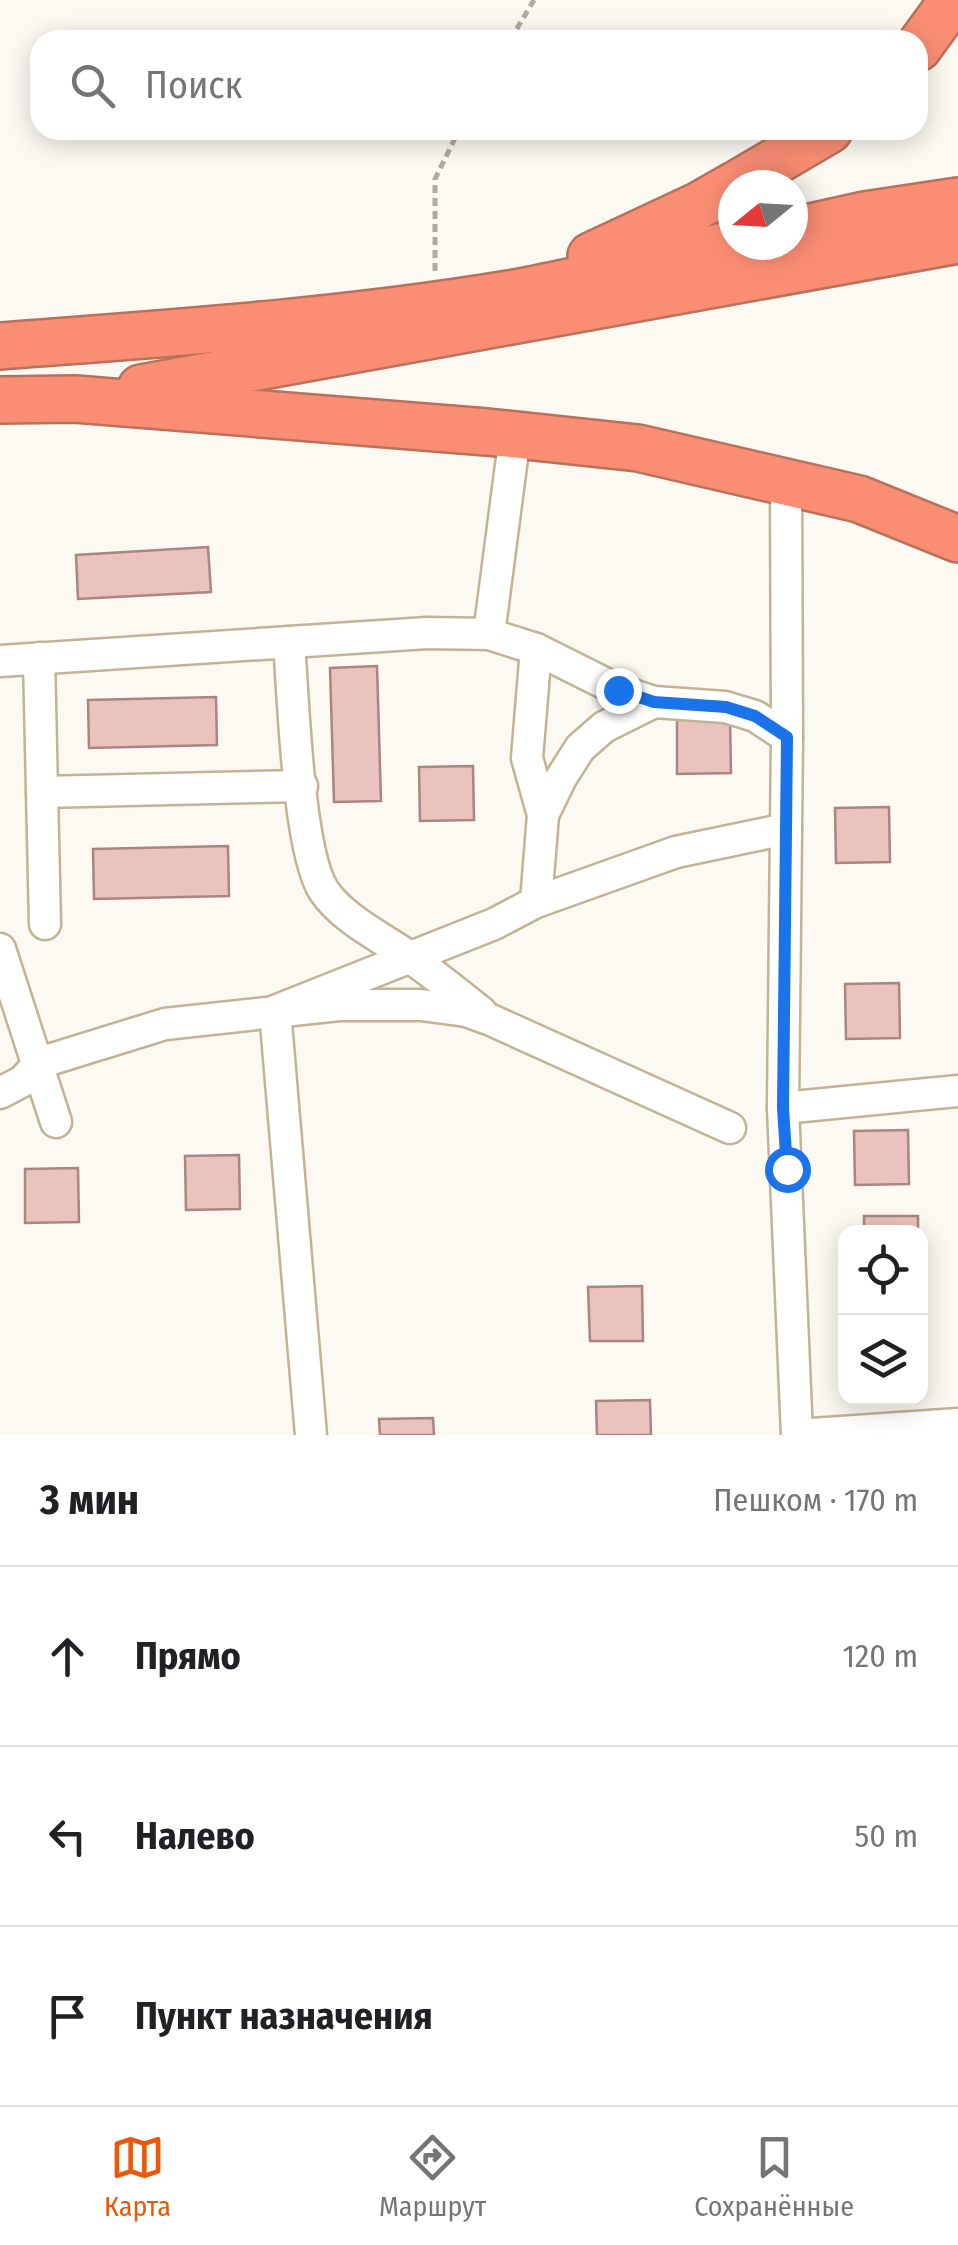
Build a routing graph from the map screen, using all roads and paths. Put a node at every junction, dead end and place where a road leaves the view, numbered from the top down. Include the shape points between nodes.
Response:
1 (534, 0) edge
2 (953, 0) edge
3 (516, 30) edge
4 (928, 34) edge
5 (454, 140) edge
6 (811, 140) edge
7 (761, 170) edge
8 (718, 195) edge
9 (958, 201) edge
10 (808, 227) edge
11 (958, 240) edge
12 (718, 247) edge
13 (512, 293) junction
14 (435, 304) junction
15 (0, 346) edge
16 (75, 399) junction
17 (0, 400) edge
18 (515, 435) junction
19 (786, 484) junction
20 (958, 540) edge
21 (489, 634) junction
22 (289, 642) junction
23 (536, 649) junction
24 (40, 658) junction
25 (0, 662) edge
26 (654, 702) junction
27 (787, 737) junction
28 (302, 786) junction
29 (42, 792) junction
30 (543, 815) junction
31 (786, 829) junction
32 (536, 902) junction
33 (45, 924) dead end
34 (0, 949) edge
35 (408, 956) junction
36 (275, 1011) junction
37 (491, 1020) junction
38 (38, 1063) junction
39 (958, 1091) edge
40 (0, 1092) edge
41 (783, 1108) junction
42 (56, 1122) dead end
43 (730, 1128) dead end
44 (958, 1424) edge
45 (312, 1435) edge

1 - 3 path
2 - 4 highway
5 - 14 path via 435,180
6 - 7 highway
8 - 13 highway
9 - 10 highway
11 - 16 highway
12 - 13 highway
13 - 14 highway
14 - 15 highway
16 - 17 highway
16 - 18 highway
18 - 19 highway via 638,448
18 - 21 street
19 - 20 highway via 858,499
19 - 27 street
21 - 22 street
21 - 23 street
22 - 24 street
22 - 28 street
23 - 26 street
23 - 30 street via 527,758
24 - 25 street
24 - 29 street
26 - 27 street via 726,707
26 - 30 street via 604,727 580,748
27 - 31 street
28 - 29 street
28 - 35 street via 312,866 323,890
29 - 33 street
30 - 32 street
31 - 32 street via 676,852
31 - 41 street
32 - 35 street
34 - 38 street
35 - 36 street
35 - 37 street
36 - 37 street via 421,1005
36 - 38 street via 164,1024
36 - 45 street
37 - 43 street
38 - 40 street
38 - 42 street
39 - 41 street
41 - 44 street via 796,1435

